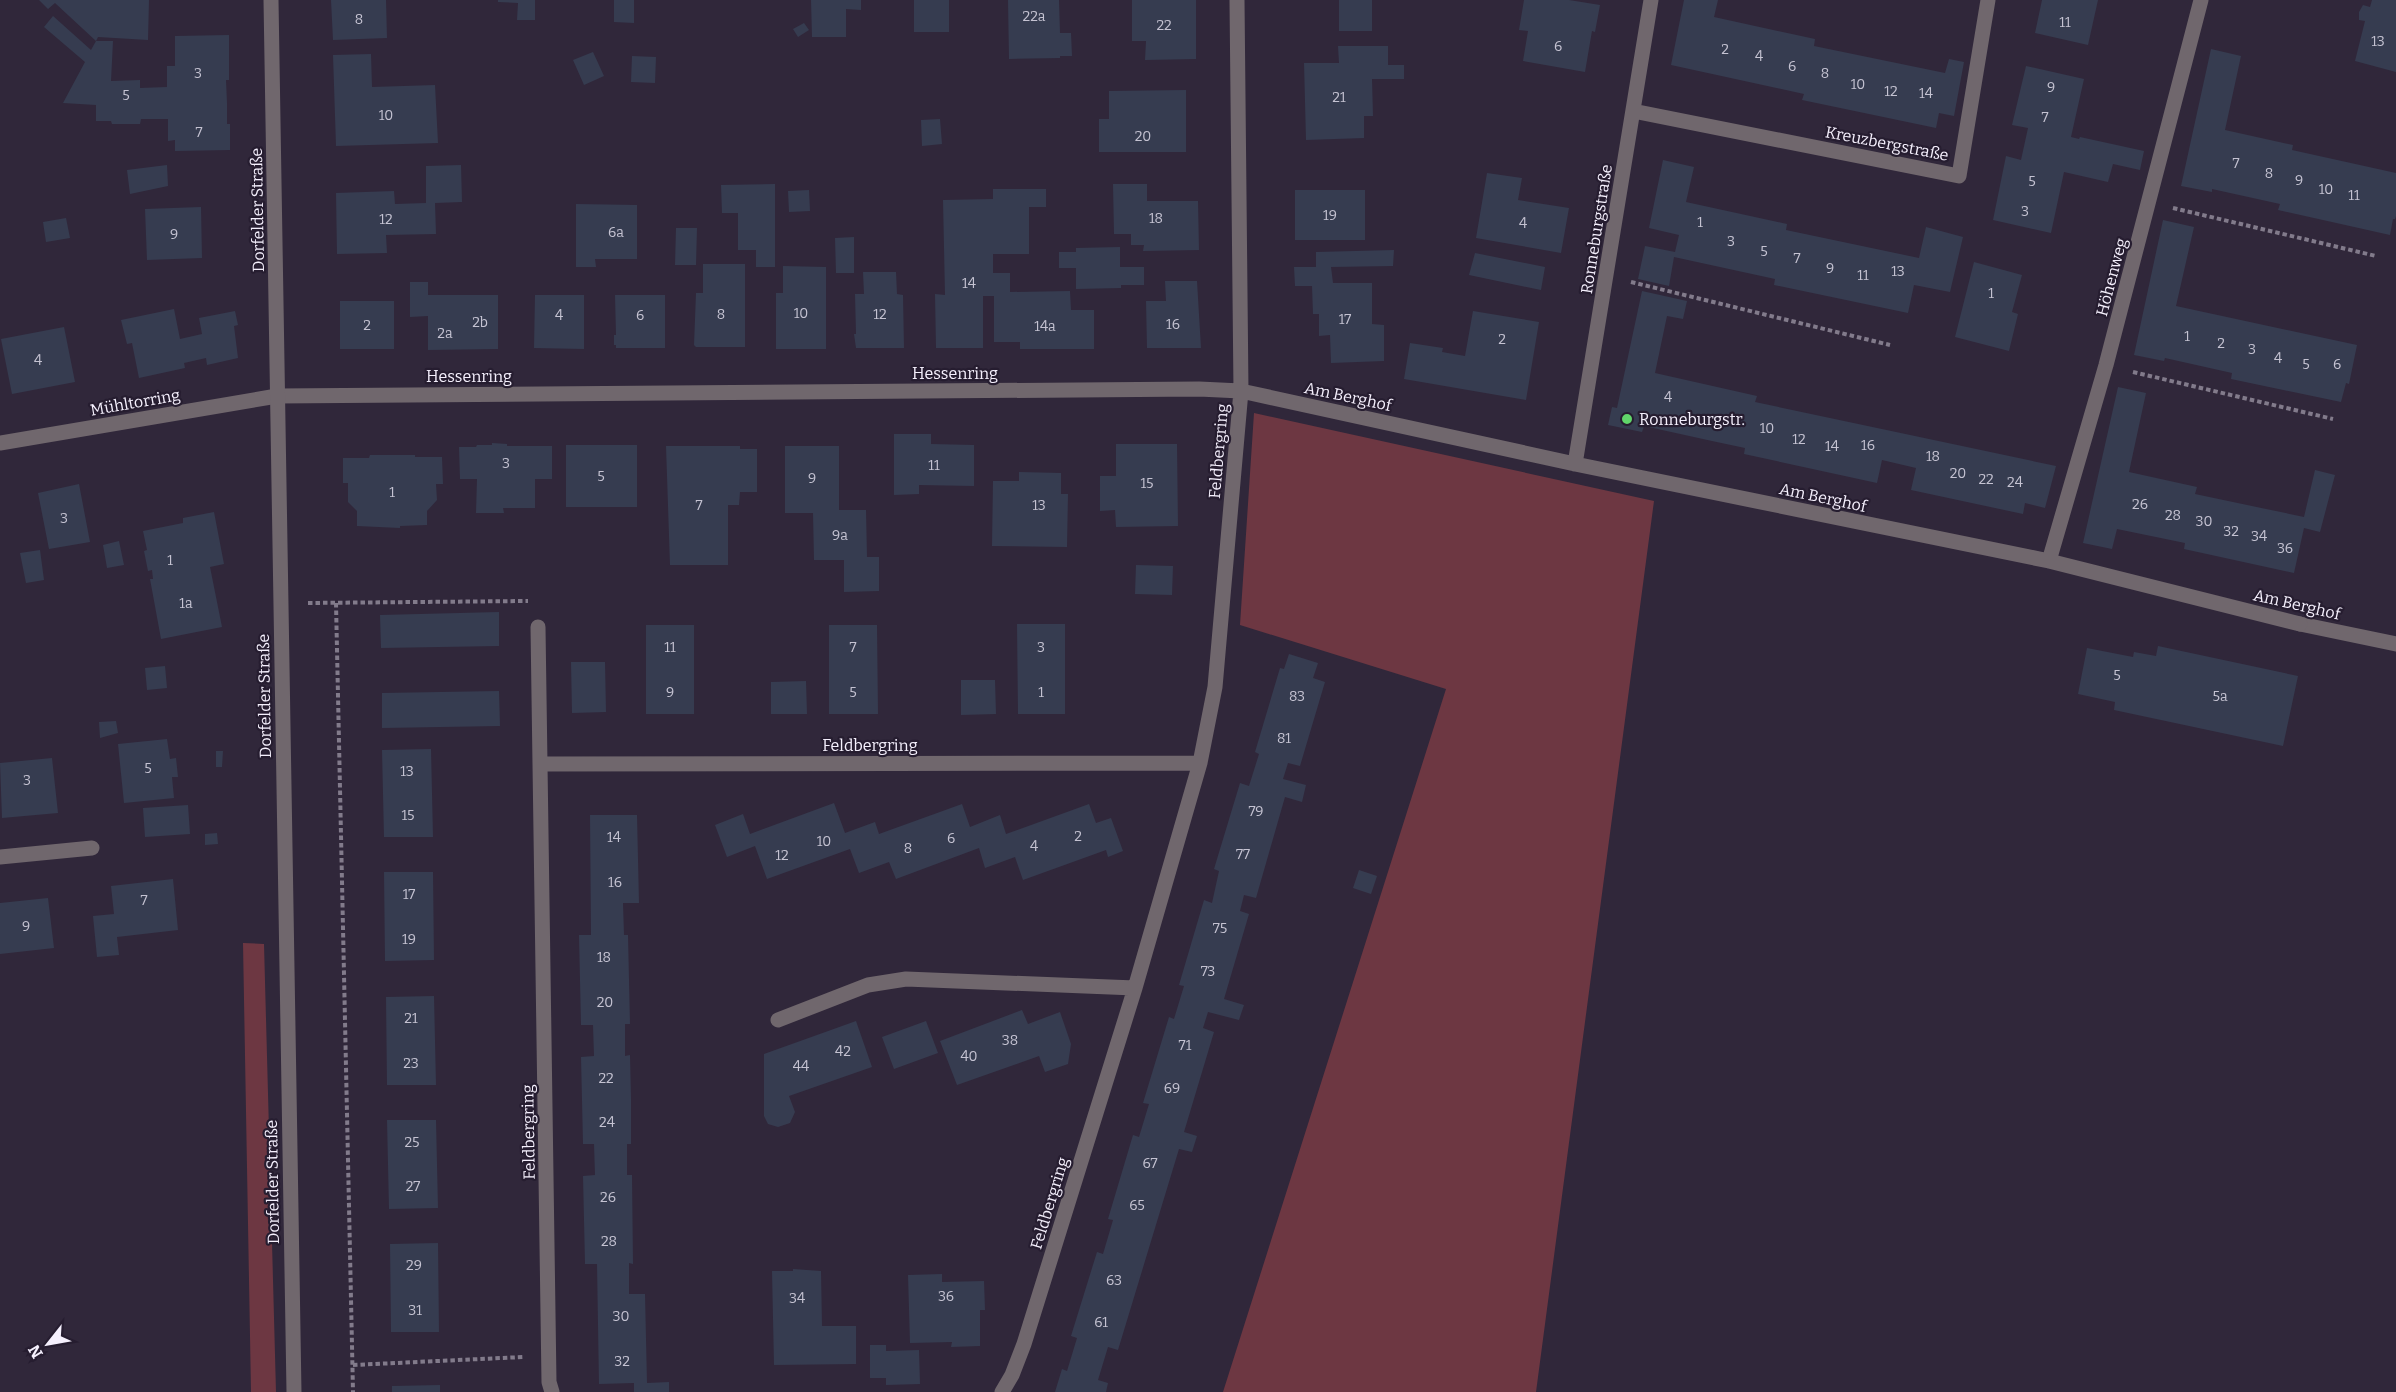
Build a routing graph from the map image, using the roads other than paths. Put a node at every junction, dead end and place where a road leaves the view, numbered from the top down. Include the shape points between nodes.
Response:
1 (271, 0) edge
2 (1237, 0) edge
3 (1651, 0) edge
4 (1988, 0) edge
5 (2201, 0) edge
6 (1633, 111) junction
7 (1241, 391) junction
8 (277, 396) junction
9 (0, 443) edge
10 (1575, 464) junction
11 (2049, 561) junction
12 (538, 627) road end
13 (2396, 644) edge
14 (1200, 763) junction
15 (541, 764) junction
16 (92, 848) dead end
17 (0, 857) edge
18 (1135, 988) junction
19 (778, 1020) dead end
20 (294, 1392) edge
21 (552, 1392) edge
22 (1002, 1392) edge

1 - 8 street, Dorfelder Straße
2 - 7 street
3 - 6 street, Ronneburgstraße
4 - 6 street, Kreuzbergstraße via 1959,176
5 - 11 street, Höhenweg via 2106,366
6 - 10 street, Ronneburgstraße
7 - 8 street, Hessenring
7 - 10 street, Am Berghof
7 - 14 street, Feldbergring via 1215,687
8 - 9 street, Mühltorring
8 - 20 street, Dorfelder Straße
10 - 11 street, Am Berghof
11 - 13 street, Am Berghof
12 - 15 street, Feldbergring
14 - 15 street, Feldbergring
14 - 18 street, Feldbergring
15 - 21 street, Feldbergring
16 - 17 street
18 - 19 street via 906,978 868,985
18 - 22 street, Feldbergring via 1024,1344

